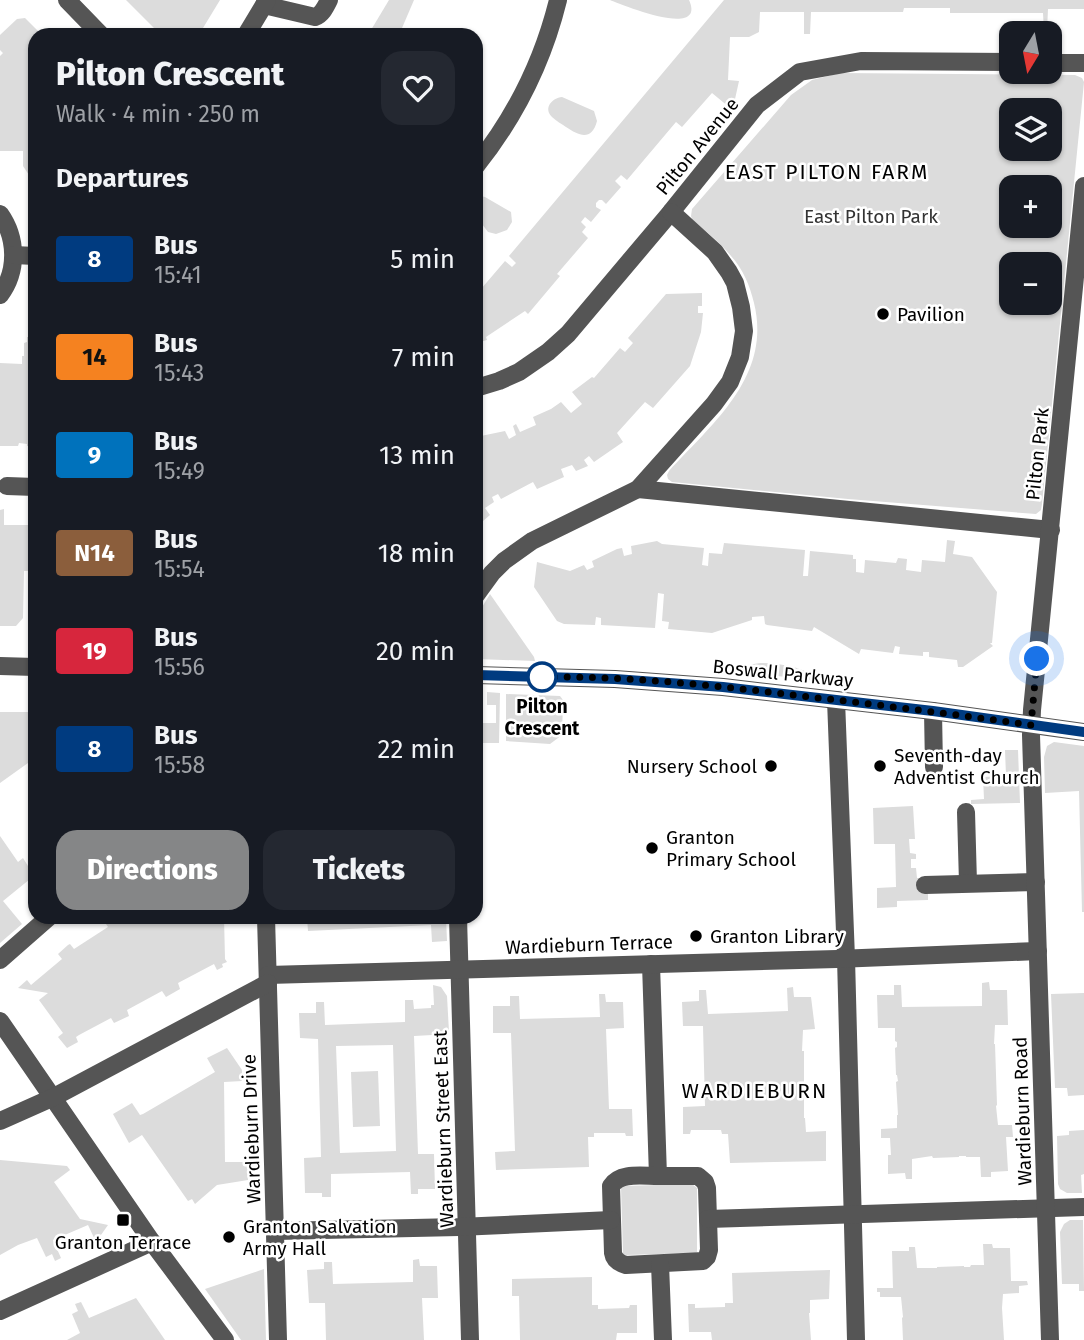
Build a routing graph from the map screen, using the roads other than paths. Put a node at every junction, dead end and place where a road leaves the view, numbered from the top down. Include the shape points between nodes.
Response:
1 (67, 0) edge
2 (329, 0) edge
3 (558, 0) edge
4 (265, 3) edge
5 (94, 28) edge
6 (250, 28) edge
7 (999, 62) edge
8 (1062, 63) edge
9 (1084, 63) edge
10 (483, 157) edge
11 (1084, 186) edge
12 (671, 212) junction
13 (0, 214) edge
14 (14, 255) junction
15 (28, 256) edge
16 (0, 295) edge
17 (483, 386) edge
18 (2, 485) edge
19 (28, 487) edge
20 (638, 489) junction
21 (1051, 530) junction
22 (483, 585) edge
23 (0, 666) edge
24 (28, 667) edge
25 (483, 676) edge
26 (836, 700) junction
27 (933, 711) junction
28 (1031, 725) junction
29 (1084, 732) edge
30 (934, 767) dead end
31 (966, 812) dead end
32 (1037, 881) junction
33 (968, 883) junction
34 (925, 885) dead end
35 (41, 924) edge
36 (266, 924) edge
37 (458, 924) edge
38 (1038, 951) junction
39 (846, 958) junction
40 (0, 960) edge
41 (651, 964) junction
42 (459, 969) junction
43 (268, 979) junction
44 (0, 1021) edge
45 (54, 1097) junction
46 (0, 1121) edge
47 (658, 1176) junction
48 (1084, 1207) edge
49 (1046, 1208) junction
50 (853, 1214) junction
51 (708, 1219) junction
52 (611, 1220) junction
53 (468, 1226) junction
54 (276, 1231) junction
55 (152, 1242) junction
56 (660, 1264) junction
57 (0, 1311) edge
58 (225, 1340) edge
59 (278, 1340) edge
60 (470, 1340) edge
61 (663, 1340) edge
62 (856, 1340) edge
63 (1050, 1340) edge

1 - 5 street
2 - 4 street via 315,17
3 - 10 street via 527,86
4 - 6 street
7 - 12 street, Pilton Avenue via 861,61 800,72 757,105
8 - 9 street
11 - 21 street, Pilton Park
12 - 17 street, Pilton Avenue via 558,343 519,372
12 - 20 street via 715,252 729,272 739,295 743,338 735,371 723,393
13 - 14 street via 9,229
14 - 15 street
14 - 16 street
18 - 19 street
20 - 21 street
20 - 22 street via 532,541 504,561
21 - 28 street, Pilton Park
23 - 24 street
25 - 26 street, Boswall Parkway via 647,681
26 - 27 street, Boswall Parkway
26 - 39 street
27 - 28 street, Boswall Parkway
27 - 30 street
28 - 29 street, Boswall Parkway
28 - 32 street, Wardieburn Road
31 - 33 street
32 - 33 street
32 - 38 street, Wardieburn Road
33 - 34 street
35 - 40 street
36 - 43 street, Wardieburn Drive
37 - 42 street, Wardieburn Street East
38 - 39 street, Wardieburn Terrace
38 - 49 street, Wardieburn Road
39 - 41 street, Wardieburn Terrace
39 - 50 street
41 - 42 street, Wardieburn Terrace
41 - 47 street
42 - 43 street, Wardieburn Terrace
42 - 53 street, Wardieburn Street East
43 - 45 street
43 - 54 street, Wardieburn Drive
44 - 45 street
45 - 46 street
45 - 55 street
47 - 51 street via 703,1179
47 - 52 street via 615,1180
48 - 49 street
49 - 50 street
49 - 63 street, Wardieburn Road
50 - 51 street
50 - 62 street
51 - 56 street via 709,1250 703,1261
52 - 53 street
52 - 56 street via 612,1253 617,1261
53 - 54 street
53 - 60 street, Wardieburn Street East
54 - 59 street, Wardieburn Drive
55 - 57 street
55 - 58 street
56 - 61 street

